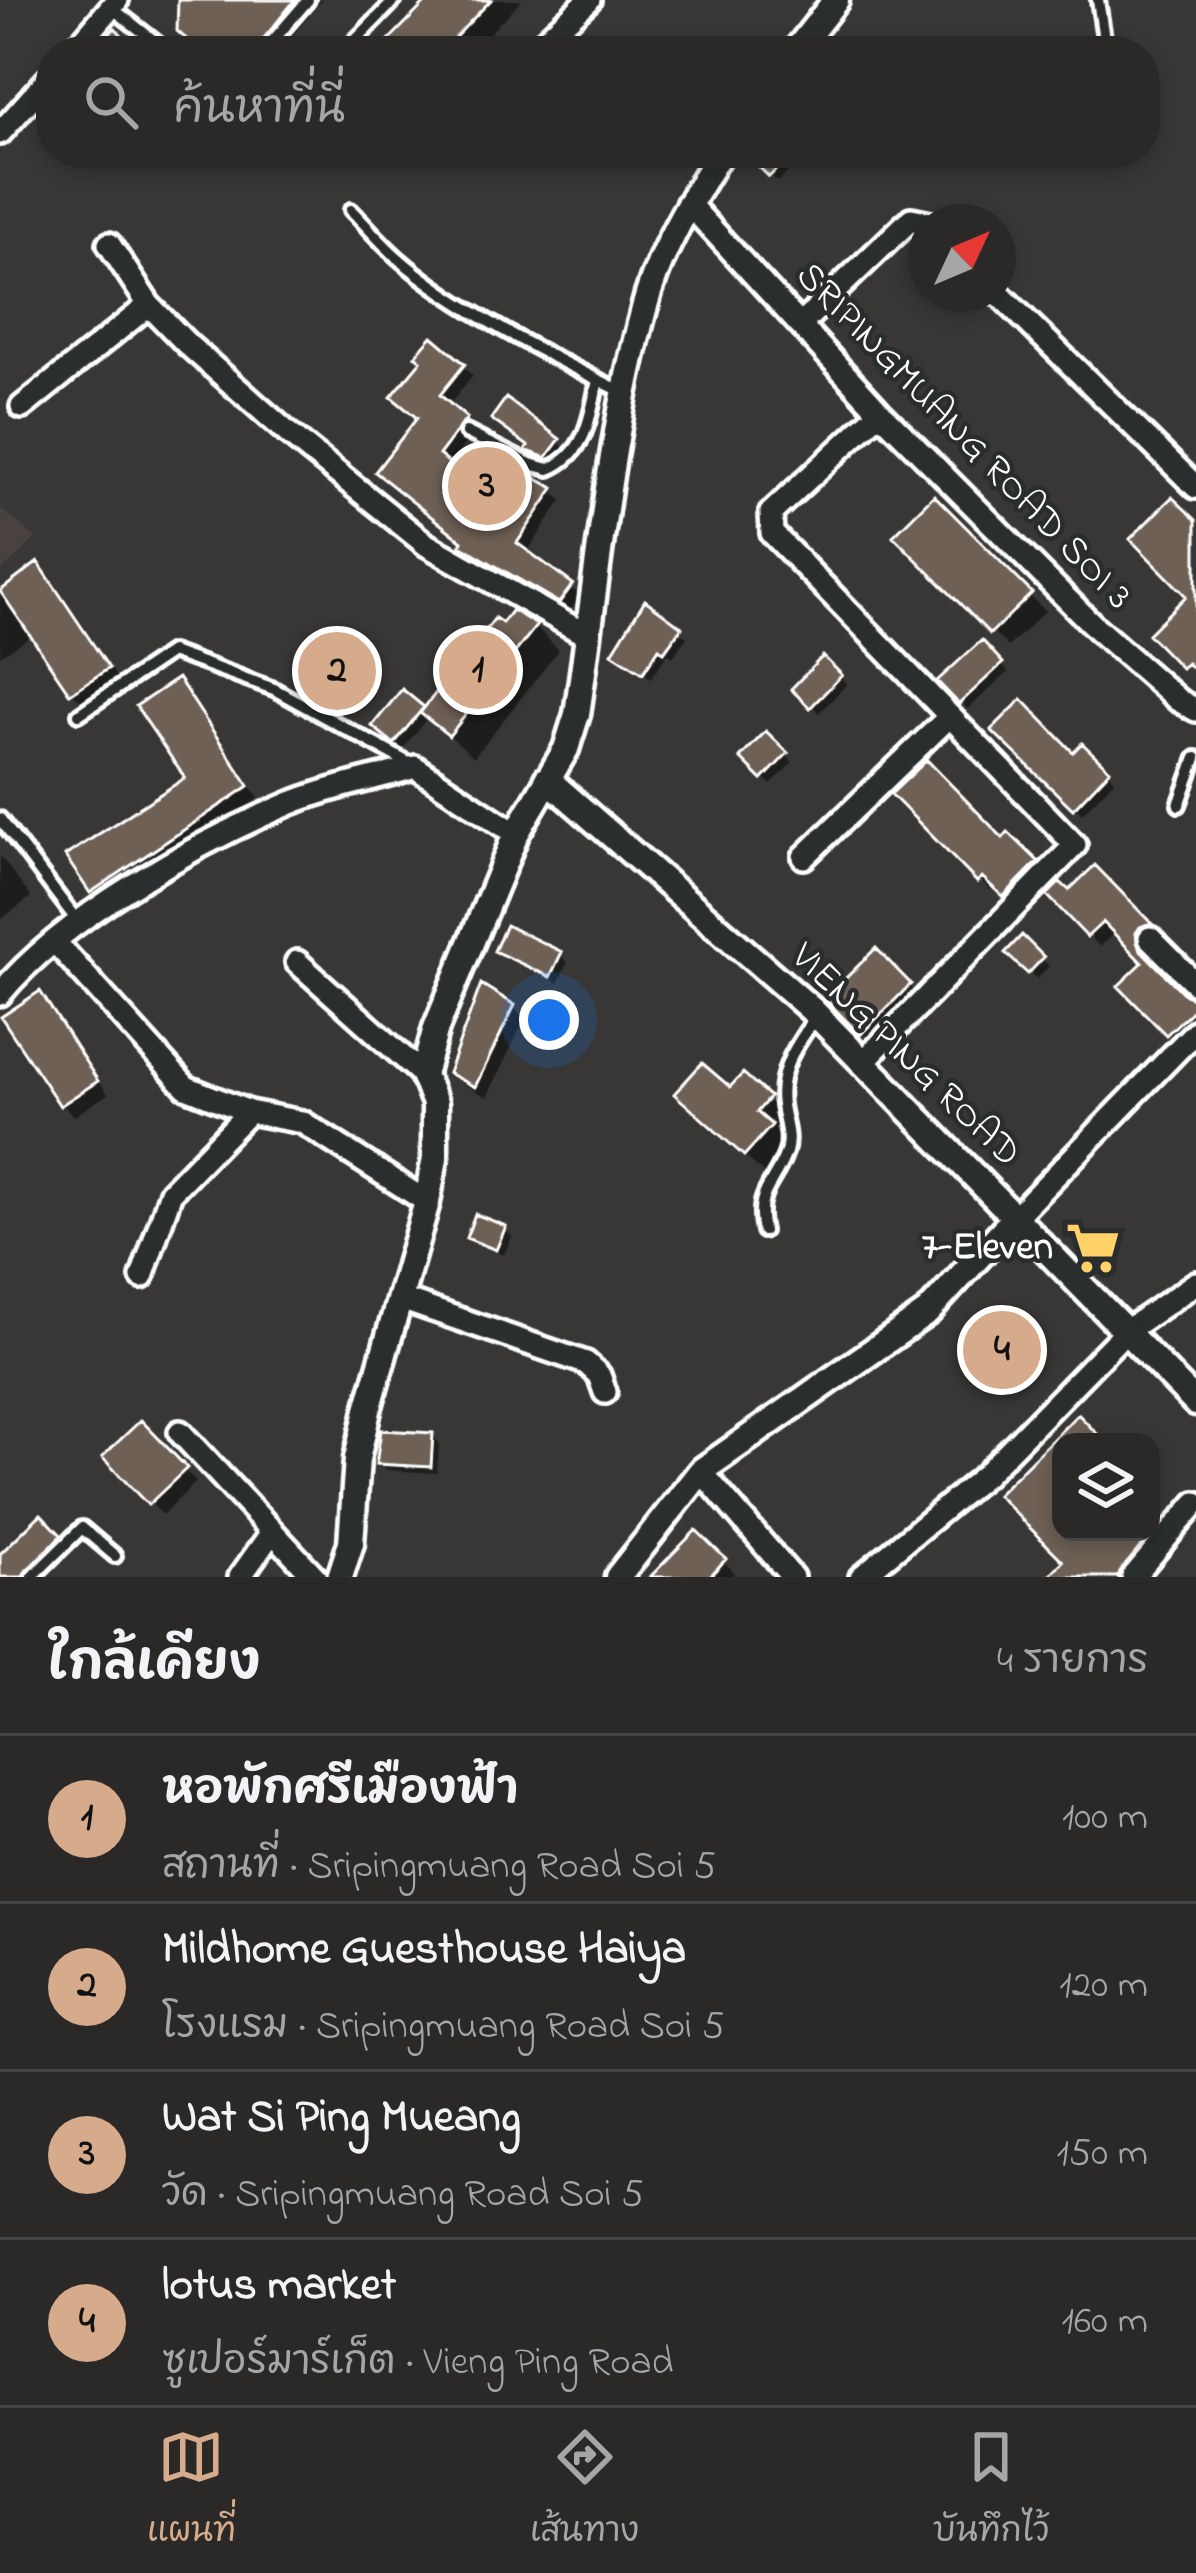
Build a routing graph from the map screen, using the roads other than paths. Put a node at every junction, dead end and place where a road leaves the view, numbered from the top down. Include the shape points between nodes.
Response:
1 (308, 0) edge
2 (395, 0) edge
3 (589, 0) edge
4 (836, 0) edge
5 (1098, 0) edge
6 (115, 4) edge
7 (87, 36) edge
8 (150, 36) edge
9 (277, 36) edge
10 (360, 36) edge
11 (549, 36) edge
12 (808, 36) edge
13 (1104, 36) edge
14 (36, 93) edge
15 (0, 134) edge
16 (710, 168) edge
17 (688, 203) junction
18 (351, 209) dead end
19 (908, 221) edge
20 (109, 244) dead end
21 (149, 305) junction
22 (1016, 311) edge
23 (801, 324) junction
24 (598, 380) junction
25 (625, 393) junction
26 (22, 406) dead end
27 (880, 412) junction
28 (466, 432) dead end
29 (1196, 487) edge
30 (588, 636) junction
31 (1196, 710) edge
32 (79, 714) dead end
33 (949, 717) junction
34 (1196, 758) edge
35 (416, 767) junction
36 (547, 779) junction
37 (1179, 806) dead end
38 (0, 819) edge
39 (516, 834) junction
40 (804, 857) dead end
41 (80, 924) junction
42 (1150, 938) dead end
43 (55, 942) junction
44 (297, 962) dead end
45 (1196, 984) edge
46 (0, 994) edge
47 (817, 1015) junction
48 (1196, 1031) edge
49 (864, 1061) junction
50 (424, 1075) junction
51 (249, 1112) junction
52 (427, 1202) junction
53 (1016, 1216) junction
54 (764, 1231) dead end
55 (142, 1277) dead end
56 (1196, 1283) edge
57 (401, 1299) junction
58 (1125, 1331) junction
59 (605, 1392) dead end
60 (1196, 1403) edge
61 (179, 1432) dead end
62 (700, 1472) junction
63 (1196, 1504) edge
64 (272, 1532) junction
65 (115, 1556) dead end
66 (32, 1577) edge
67 (240, 1577) edge
68 (315, 1577) edge
69 (340, 1577) edge
70 (618, 1577) edge
71 (792, 1577) edge
72 (861, 1577) edge
73 (1133, 1577) edge

1 - 9 lane
2 - 10 lane
3 - 11 street
4 - 12 street
5 - 13 lane
6 - 7 street
6 - 8 lane
14 - 15 street
16 - 17 street
17 - 23 street, SRIPINGMUANG ROAD SOI 3
17 - 25 street via 644,304
18 - 24 lane via 443,291
19 - 23 street
20 - 21 street
21 - 26 street
21 - 30 street via 289,434 427,544
22 - 29 street
23 - 27 street, SRIPINGMUANG ROAD SOI 3
24 - 25 lane
24 - 28 lane via 586,434 549,469
25 - 30 street
27 - 31 street, SRIPINGMUANG ROAD SOI 3 via 1097,629
27 - 33 street via 771,514 772,533
30 - 36 street via 572,732
32 - 35 lane via 171,652 274,689
33 - 40 street
33 - 49 street via 1076,845
34 - 37 lane
35 - 39 street
35 - 41 street via 295,801 232,830
36 - 39 street
36 - 47 street, VIENG PING ROAD
38 - 41 lane
39 - 50 street
41 - 43 street
42 - 45 street
43 - 46 street
43 - 51 street via 186,1088
44 - 50 street
47 - 49 street, VIENG PING ROAD
47 - 54 lane via 781,1085 788,1136 758,1210
48 - 53 street
49 - 53 street, VIENG PING ROAD
50 - 52 street via 436,1103
51 - 52 street via 302,1122
51 - 55 street via 171,1192
52 - 57 street
53 - 58 street, VIENG PING ROAD
53 - 62 street via 928,1312
56 - 58 street
57 - 59 street via 586,1363
57 - 69 street via 357,1459 351,1543
58 - 60 street, VIENG PING ROAD
58 - 72 street via 985,1475
61 - 64 street
62 - 70 street
62 - 71 street
63 - 73 street
64 - 67 street
64 - 68 street
65 - 66 lane via 82,1528

